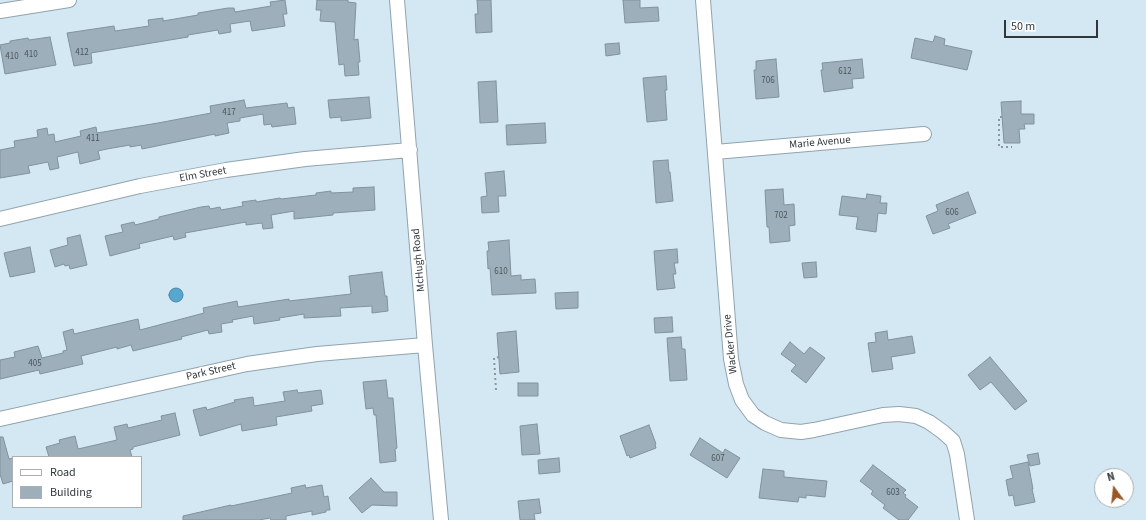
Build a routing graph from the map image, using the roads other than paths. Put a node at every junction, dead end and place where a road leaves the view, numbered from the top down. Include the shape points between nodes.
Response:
1 (69, 0) edge
2 (397, 0) edge
3 (703, 0) edge
4 (0, 11) edge
5 (924, 134) dead end
6 (410, 150) junction
7 (715, 152) junction
8 (0, 219) edge
9 (425, 345) junction
10 (0, 419) edge
11 (441, 520) edge
12 (967, 520) edge

1 - 4 street
2 - 6 street, McHugh Road
3 - 7 street, Wacker Drive
5 - 7 street, Marie Avenue
6 - 8 street, Elm Street via 305,159 226,170 140,186
6 - 9 street, McHugh Road
7 - 12 street, Wacker Drive via 731,359 742,400 753,415 781,430 801,432 899,414 916,416 929,422 952,442 957,454
9 - 10 street, Park Street via 317,354 247,364
9 - 11 street, McHugh Road

